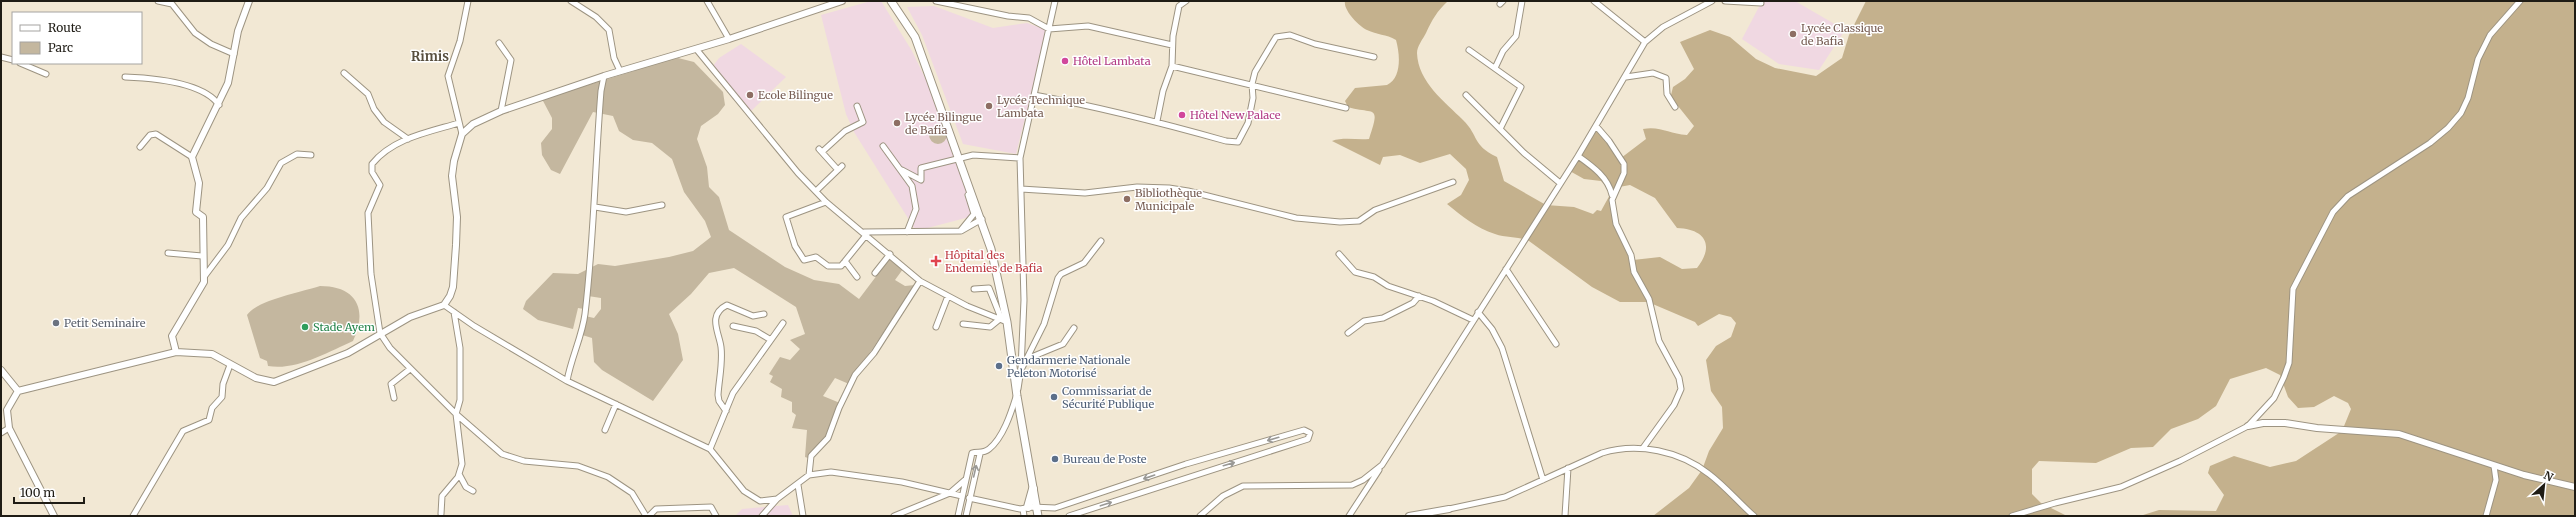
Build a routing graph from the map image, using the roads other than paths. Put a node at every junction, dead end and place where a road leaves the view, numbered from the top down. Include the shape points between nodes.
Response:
1 (158, 1) edge
2 (249, 1) edge
3 (468, 1) edge
4 (571, 1) edge
5 (708, 1) edge
6 (842, 1) edge
7 (891, 1) edge
8 (936, 1) edge
9 (1055, 1) edge
10 (1186, 1) edge
11 (1522, 1) edge
12 (1594, 1) edge
13 (1712, 1) edge
14 (1725, 1) edge
15 (2520, 1) edge
16 (1761, 3) dead end
17 (1050, 29) junction
18 (729, 39) junction
19 (1645, 42) junction
20 (499, 43) dead end
21 (1172, 45) junction
22 (697, 50) junction
23 (1469, 50) dead end
24 (234, 54) junction
25 (1, 57) edge
26 (1374, 57) dead end
27 (12, 60) edge
28 (22, 64) edge
29 (1172, 66) junction
30 (1495, 68) junction
31 (620, 71) junction
32 (344, 73) dead end
33 (46, 74) dead end
34 (604, 76) junction
35 (125, 77) dead end
36 (1626, 77) junction
37 (1252, 84) junction
38 (1263, 88) junction
39 (1254, 93) junction
40 (1034, 95) junction
41 (1466, 95) dead end
42 (219, 105) junction
43 (857, 106) dead end
44 (1675, 107) dead end
45 (1346, 108) dead end
46 (501, 111) junction
47 (1158, 121) junction
48 (459, 122) junction
49 (1596, 126) junction
50 (1501, 128) junction
51 (462, 134) junction
52 (408, 138) junction
53 (883, 146) dead end
54 (140, 147) dead end
55 (311, 155) dead end
56 (1578, 156) junction
57 (192, 157) junction
58 (959, 158) junction
59 (1020, 158) junction
60 (902, 170) junction
61 (1453, 182) dead end
62 (1560, 183) junction
63 (1021, 189) junction
64 (816, 191) junction
65 (968, 195) dead end
66 (1613, 196) junction
67 (826, 202) junction
68 (662, 204) dead end
69 (595, 207) junction
70 (982, 219) junction
71 (961, 231) junction
72 (908, 232) junction
73 (865, 233) junction
74 (1101, 241) dead end
75 (168, 253) dead end
76 (890, 254) junction
77 (1339, 254) dead end
78 (202, 256) junction
79 (845, 261) junction
80 (1506, 270) junction
81 (875, 273) dead end
82 (204, 277) junction
83 (857, 277) dead end
84 (920, 281) junction
85 (974, 289) dead end
86 (948, 296) junction
87 (1419, 296) junction
88 (444, 305) junction
89 (454, 312) junction
90 (1478, 312) junction
91 (764, 314) dead end
92 (1004, 320) junction
93 (1473, 320) junction
94 (783, 323) dead end
95 (963, 324) dead end
96 (734, 326) dead end
97 (936, 328) dead end
98 (1074, 328) dead end
99 (380, 333) junction
100 (1348, 333) dead end
101 (771, 340) junction
102 (1556, 344) dead end
103 (176, 352) junction
104 (1029, 358) junction
105 (230, 365) junction
106 (410, 369) junction
107 (1022, 369) junction
108 (1, 370) edge
109 (567, 382) junction
110 (18, 391) junction
111 (1017, 396) junction
112 (394, 398) dead end
113 (616, 404) junction
114 (726, 411) junction
115 (456, 414) junction
116 (2248, 426) junction
117 (9, 428) junction
118 (605, 430) dead end
119 (1, 433) edge
120 (1643, 448) junction
121 (710, 449) junction
122 (980, 454) junction
123 (1382, 465) junction
124 (2494, 466) junction
125 (1568, 468) junction
126 (459, 474) junction
127 (809, 475) junction
128 (966, 479) junction
129 (1543, 480) junction
130 (798, 485) junction
131 (2575, 487) edge
132 (1033, 489) junction
133 (473, 491) dead end
134 (950, 493) junction
135 (963, 494) junction
136 (970, 496) junction
137 (777, 499) junction
138 (1025, 508) junction
139 (1449, 509) joint
140 (1037, 512) edge
141 (441, 514) dead end
142 (54, 516) edge
143 (133, 516) edge
144 (646, 516) edge
145 (650, 516) edge
146 (716, 516) edge
147 (762, 516) edge
148 (803, 516) edge
149 (894, 516) edge
150 (958, 516) edge
151 (966, 516) edge
152 (1024, 516) edge
153 (1068, 516) edge
154 (1200, 516) edge
155 (1349, 516) edge
156 (1409, 516) edge
157 (1565, 516) edge
158 (1754, 516) edge
159 (2012, 516) edge
160 (2486, 516) edge

1 - 24 street via 172,4 195,33 211,44
2 - 24 street via 238,30
3 - 48 street via 460,41 448,76
4 - 31 street via 596,17 609,30 611,46
5 - 18 street
6 - 18 street
7 - 58 main road via 915,37
8 - 17 street via 1029,18
9 - 17 street
10 - 21 street via 1178,9
11 - 30 street via 1516,36 1503,51
12 - 19 street
13 - 19 street via 1663,27
14 - 16 street
15 - 116 street via 2490,35 2478,59 2468,98 2461,113 2448,128 2430,143 2348,196 2333,212 2293,289 2289,363 2284,377 2274,398
17 - 21 street via 1088,26
17 - 40 street
18 - 22 street
19 - 36 street
20 - 46 street via 511,60
21 - 29 street
22 - 31 street
22 - 64 street via 743,108
23 - 30 street
24 - 42 street via 230,75
25 - 27 street
26 - 37 street via 1314,44 1290,35 1279,35 1258,66
28 - 33 street
29 - 37 street
29 - 47 street via 1163,91
30 - 50 street via 1521,87
31 - 34 street
32 - 52 street via 368,94 374,109 384,122
34 - 46 street
34 - 69 street
35 - 42 street via 186,85 205,92
36 - 44 street via 1652,73 1666,78 1668,94
36 - 49 street
37 - 38 street
37 - 39 street
38 - 39 street
38 - 45 street
39 - 47 street via 1248,123 1238,142 1226,141
40 - 47 street
40 - 59 street
41 - 50 street
42 - 57 street via 198,140
43 - 64 street via 863,122 845,131 820,150 840,168
46 - 51 street via 473,124
48 - 51 street
48 - 52 street
49 - 56 street
49 - 66 street via 1610,141 1624,164 1624,173
50 - 62 street via 1524,153
51 - 88 street via 457,143 452,176 457,217 453,287
52 - 99 street via 386,150 371,167 380,185 369,208 368,218 372,283
53 - 60 street
54 - 57 street via 150,135 156,134
55 - 82 street via 297,154 281,163 267,188 241,218 228,245
56 - 62 street
56 - 66 street via 1601,174
57 - 78 street via 199,183 196,212 203,217 204,222
58 - 59 street via 973,155
58 - 60 street via 921,168 921,180
58 - 70 main road
59 - 63 street
60 - 72 street via 912,186 916,209
61 - 63 street via 1375,210 1359,221 1296,218 1169,188 1137,187 1086,193
62 - 80 street
63 - 107 street via 1024,300
64 - 67 street
65 - 71 street via 974,214
66 - 120 street via 1618,231 1631,255 1634,272 1649,299 1659,342 1679,378 1681,389 1674,405
67 - 73 street
67 - 79 street via 786,217 795,246 804,260 816,257 828,266 841,266
68 - 69 street via 626,212
69 - 109 street via 585,316
70 - 71 street
70 - 92 main road via 997,272
71 - 72 street
72 - 73 street
73 - 76 street
73 - 79 street
74 - 104 street via 1084,263 1058,278 1044,324
75 - 78 street
76 - 81 street
76 - 84 street
77 - 87 street via 1354,272 1374,277 1388,286
78 - 82 street
79 - 83 street
80 - 90 street
80 - 102 street
82 - 103 street via 200,291 172,336
84 - 86 street
84 - 127 street via 877,349 855,375 828,438 810,456
85 - 92 street via 989,288
86 - 92 street
86 - 97 street
87 - 93 street
87 - 100 street via 1413,303 1383,318 1364,321
88 - 89 street
88 - 99 street via 410,317
89 - 109 street
89 - 115 street via 460,348 460,400
90 - 93 street
90 - 129 street via 1492,329 1502,348
91 - 114 street via 753,316 727,305 718,313 715,328 721,347 718,395
92 - 95 street via 990,327
92 - 111 main road
93 - 123 street
94 - 101 street
96 - 101 street via 756,331
98 - 104 street via 1063,344
99 - 105 street via 348,353 274,382 256,378
99 - 106 street
101 - 114 street via 740,381
103 - 105 street via 206,353
103 - 110 street
104 - 107 street
105 - 143 street via 223,384 222,397 212,408 209,420 183,431
106 - 112 street via 391,384
106 - 115 street
107 - 111 street
108 - 110 street
109 - 113 street
110 - 117 street via 7,410
111 - 122 street via 996,441 989,450
111 - 132 main road
113 - 118 street
113 - 121 street
114 - 121 street
115 - 126 street via 462,464
115 - 144 street via 492,447 512,459 572,465 608,477 632,493
116 - 124 street via 2285,423 2399,434
116 - 159 street via 2121,487
117 - 119 street
117 - 142 street
120 - 125 street via 1609,450
120 - 158 street via 1671,454 1703,469
121 - 137 street via 744,491 760,501
122 - 128 street via 972,453
136 -> 122 street
123 - 154 street via 1352,485 1243,486 1222,496
123 - 155 street
124 - 131 street
124 - 160 street via 2496,480
125 - 129 street
125 - 157 street
126 - 133 street via 466,487
126 - 141 street via 446,490 441,503
127 - 130 street
127 - 134 street via 831,472 902,482
128 - 134 street
128 - 135 street
129 - 139 street via 1505,497
130 - 137 street
130 - 148 street
132 - 138 main road
132 - 140 main road
134 - 135 street
134 - 149 street
135 - 136 street
135 - 150 street
136 - 138 street
136 - 151 street
137 - 147 street
138 - 140 street
138 - 152 street
139 - 156 street
153 -> 140 street via 1196,474 1281,450 1308,439 1310,433 1304,430 1186,464
145 - 146 street via 656,510 694,507 711,507

